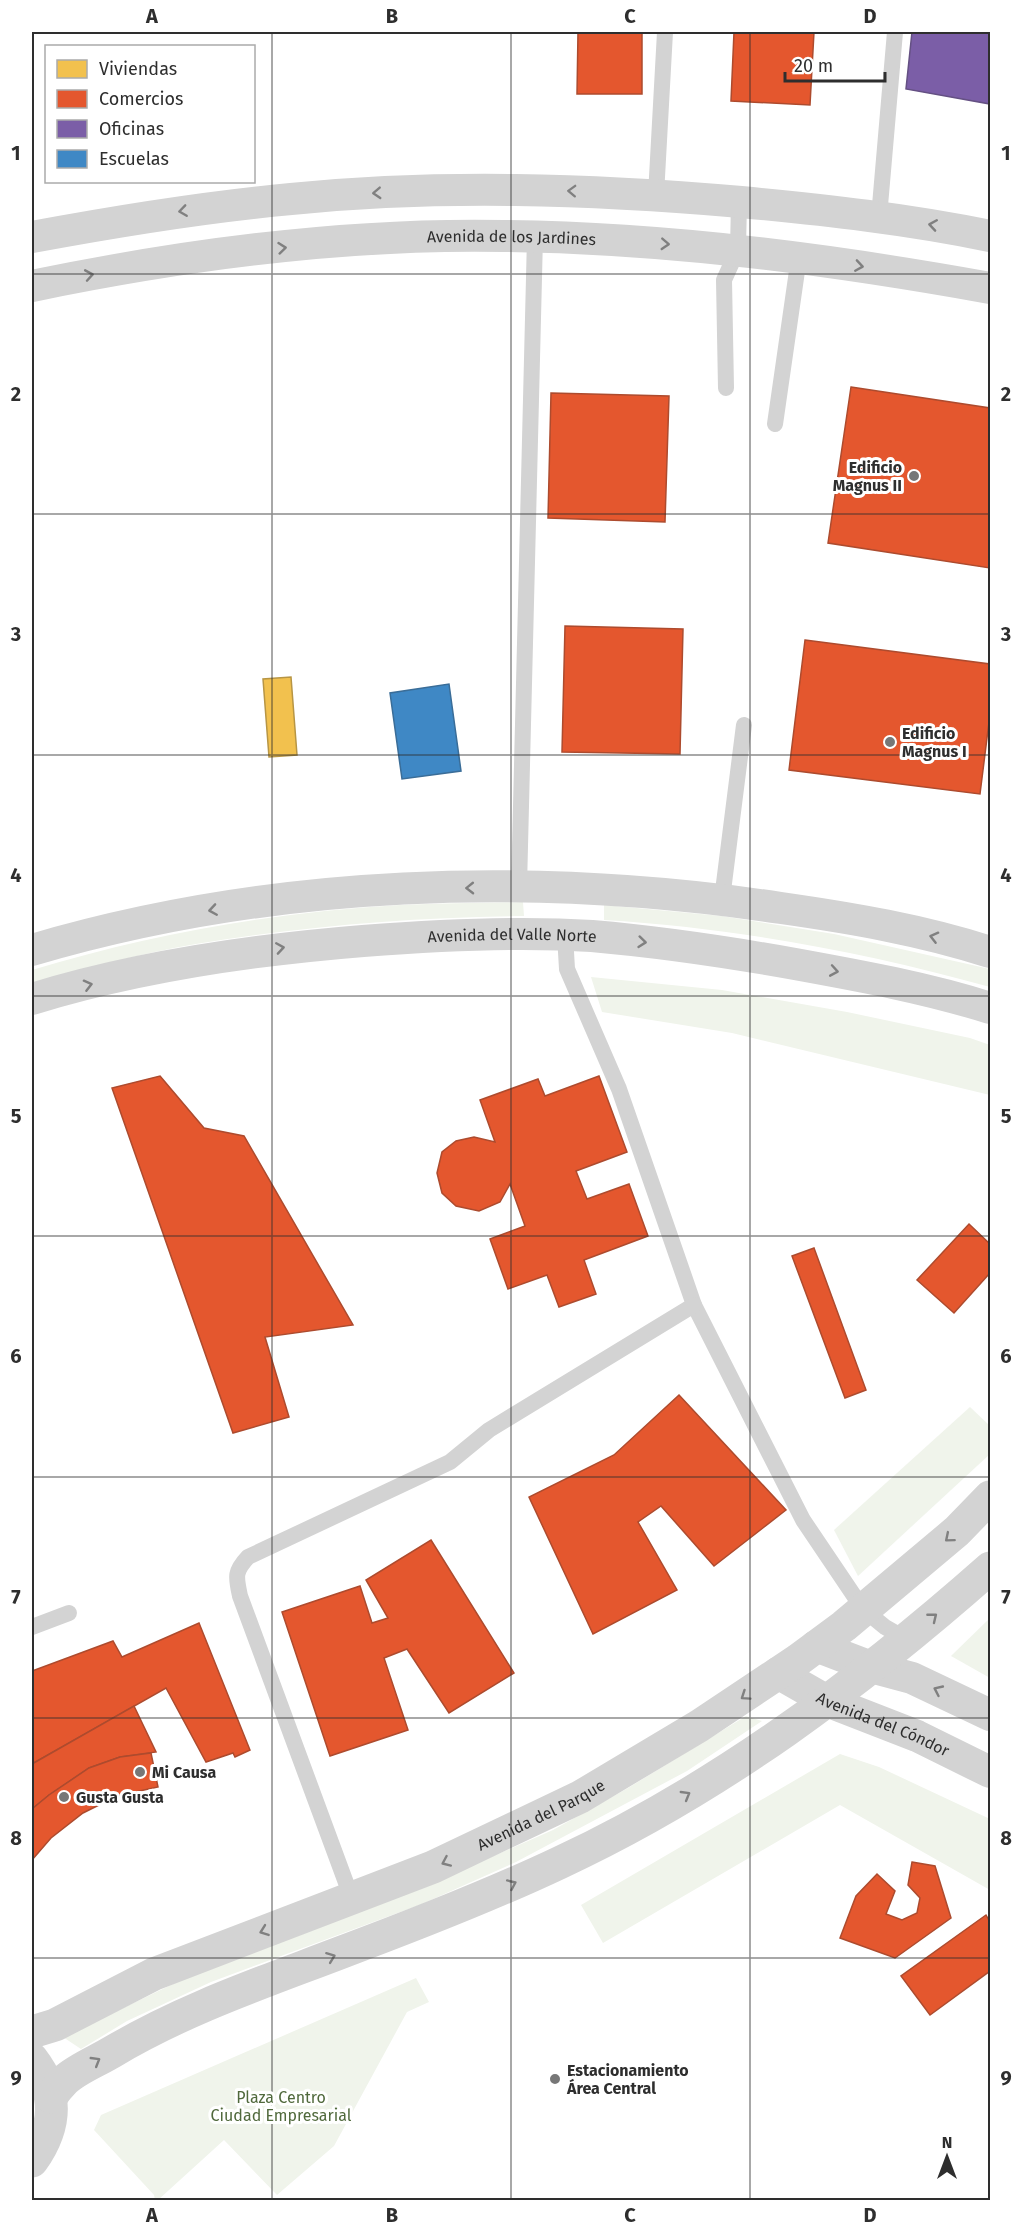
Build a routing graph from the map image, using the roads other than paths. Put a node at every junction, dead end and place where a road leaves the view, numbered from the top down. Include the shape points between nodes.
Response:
1 (665, 32) edge
2 (895, 32) edge
3 (609, 192) junction
4 (656, 195) junction
5 (740, 202) junction
6 (879, 217) junction
7 (990, 236) edge
8 (32, 237) edge
9 (535, 237) junction
10 (612, 241) junction
11 (738, 249) junction
12 (799, 257) junction
13 (32, 286) edge
14 (990, 288) edge
15 (726, 388) dead end
16 (775, 424) dead end
17 (744, 725) dead end
18 (528, 886) junction
19 (594, 888) junction
20 (722, 899) junction
21 (564, 935) junction
22 (32, 950) edge
23 (990, 952) edge
24 (32, 999) edge
25 (990, 1008) edge
26 (694, 1305) junction
27 (990, 1497) edge
28 (990, 1568) edge
29 (863, 1609) junction
30 (69, 1613) dead end
31 (32, 1627) edge
32 (906, 1639) junction
33 (816, 1646) junction
34 (871, 1667) junction
35 (778, 1673) junction
36 (827, 1701) junction
37 (990, 1715) edge
38 (990, 1772) edge
39 (352, 1899) junction
40 (32, 2032) edge
41 (32, 2059) edge
42 (51, 2097) junction
43 (32, 2161) edge

1 - 4 lane
2 - 6 lane
3 - 4 street
3 -> 8 street via 441,190 293,199 151,216
3 - 10 street via 623,204 628,216 627,226
4 - 5 street
5 - 6 street
5 - 11 lane
7 -> 6 street
9 - 10 street, Avenida de los Jardines
13 -> 9 street, Avenida de los Jardines via 170,261 303,246 429,237
9 - 18 lane
10 -> 11 street, Avenida de los Jardines
11 - 12 street, Avenida de los Jardines
11 - 15 lane via 724,280
12 -> 14 street, Avenida de los Jardines
12 - 16 lane
17 - 20 lane
18 - 19 street
18 - 21 street
18 -> 22 street via 406,889 259,902 112,929
19 - 20 street
19 - 21 street
23 -> 20 street via 917,932
24 -> 21 street, Avenida del Valle Norte via 112,978 288,947 404,938
21 -> 25 street, Avenida del Valle Norte via 715,950 884,980
21 - 26 lane via 567,969 619,1089
26 - 29 lane via 803,1520
26 - 39 lane via 489,1430 450,1462 248,1557 238,1567 240,1596
27 -> 29 street, Avenida del Parque via 957,1532
32 -> 28 street
29 - 32 lane
29 - 33 street, Avenida del Parque
30 - 31 lane
32 - 34 street
33 - 34 street
33 - 35 street, Avenida del Parque
34 - 36 street
37 -> 34 street via 912,1678
35 - 36 street, Avenida del Cóndor
35 -> 39 street, Avenida del Parque via 580,1797 452,1859
36 - 38 street, Avenida del Cóndor via 917,1736
42 -> 36 street via 65,2079 140,2035 468,1903 598,1844 746,1758
39 -> 40 street, Avenida del Parque via 154,1974 55,2025
41 - 42 street
42 - 43 street via 51,2120 44,2143

